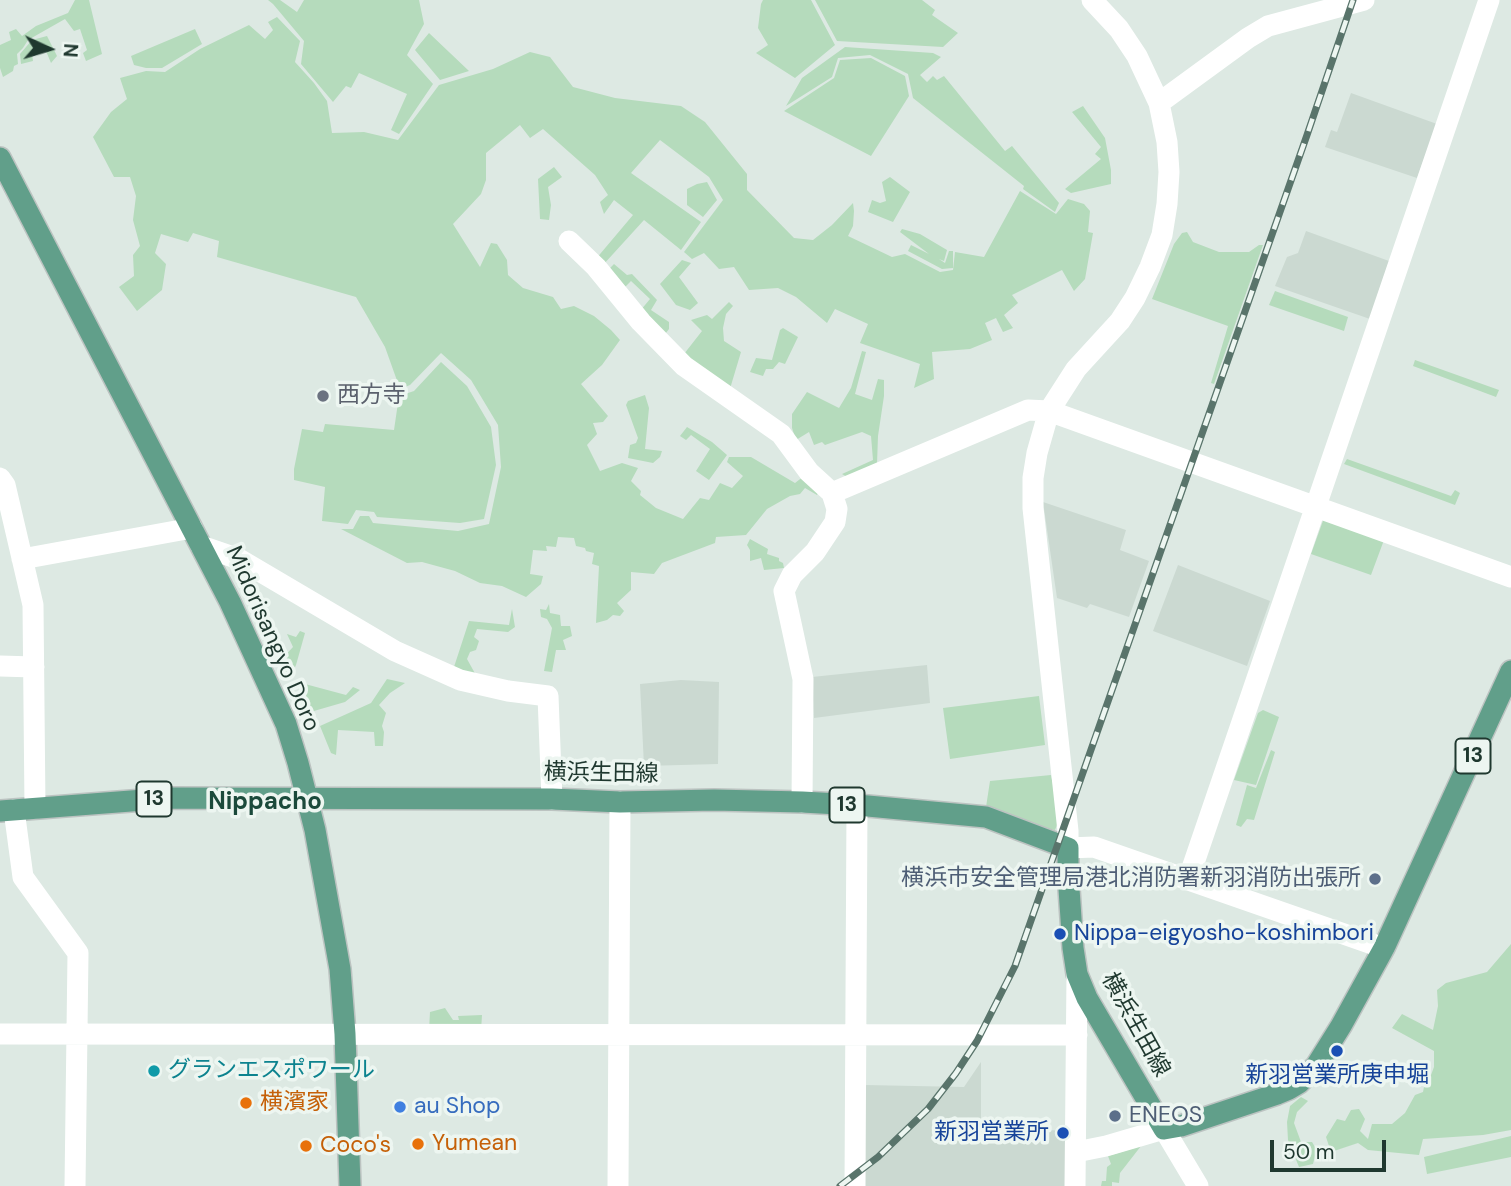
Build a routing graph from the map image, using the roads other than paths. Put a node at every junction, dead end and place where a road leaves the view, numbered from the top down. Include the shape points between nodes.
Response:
1 (1092, 0) edge
2 (1364, 0) edge
3 (1489, 0) edge
4 (1159, 103) junction
5 (0, 158) edge
6 (569, 241) dead end
7 (1049, 411) junction
8 (0, 478) edge
9 (832, 493) junction
10 (1316, 507) junction
11 (197, 537) junction
12 (22, 559) junction
13 (1511, 577) edge
14 (0, 666) edge
15 (34, 667) junction
16 (1511, 671) edge
17 (1505, 701) edge
18 (308, 799) junction
19 (552, 799) junction
20 (620, 802) junction
21 (802, 802) junction
22 (857, 805) junction
23 (17, 810) edge
24 (1068, 848) junction
25 (1188, 880) junction
26 (1384, 948) junction
27 (1077, 974) junction
28 (0, 1034) edge
29 (77, 1034) junction
30 (345, 1034) junction
31 (619, 1035) junction
32 (1077, 1035) junction
33 (856, 1036) junction
34 (1164, 1129) junction
35 (1076, 1152) junction
36 (75, 1186) edge
37 (350, 1186) edge
38 (618, 1186) edge
39 (855, 1186) edge
40 (1075, 1186) edge
41 (1198, 1186) edge

1 - 4 street via 1137,56
2 - 4 street via 1268,26
3 - 10 street
4 - 7 street via 1169,172 1162,235 1135,298 1076,369
5 - 11 main road, Midorisangyo Doro
6 - 9 street via 684,366 781,434 809,472
7 - 9 street via 1028,410
7 - 10 street
7 - 24 street via 1037,453 1033,508
8 - 12 street
9 - 21 street via 835,522 792,575 785,591 803,678
10 - 13 street
10 - 25 street
11 - 12 street
11 - 18 main road, Midorisangyo Doro via 286,724
11 - 19 street via 396,651 460,680 548,696
12 - 15 street via 33,605
14 - 15 street
15 - 23 street
16 - 17 main road, 13
17 - 26 main road, 13
18 - 19 main road, 横浜生田線 / 13
18 - 23 main road, 13 via 170,798
18 - 30 main road, Midorisangyo Doro via 340,969
19 - 20 main road, 横浜生田線 / 13
20 - 21 main road, 横浜生田線 / 13
20 - 31 street
21 - 22 main road, 横浜生田線 / 13
22 - 24 main road, 横浜生田線 / 13 via 986,817
22 - 33 street
23 - 29 street via 23,877 78,953
24 - 25 street via 1094,847
24 - 27 main road, 横浜生田線
25 - 26 street
26 - 34 main road, 13 via 1316,1066 1299,1083
27 - 32 street
27 - 34 main road, 横浜生田線
28 - 29 street
29 - 30 street
29 - 36 street
30 - 31 street
30 - 37 main road, Midorisangyo Doro
31 - 33 street
31 - 38 street
32 - 33 street
32 - 35 street
33 - 39 street
34 - 35 street
34 - 41 street
35 - 40 street

